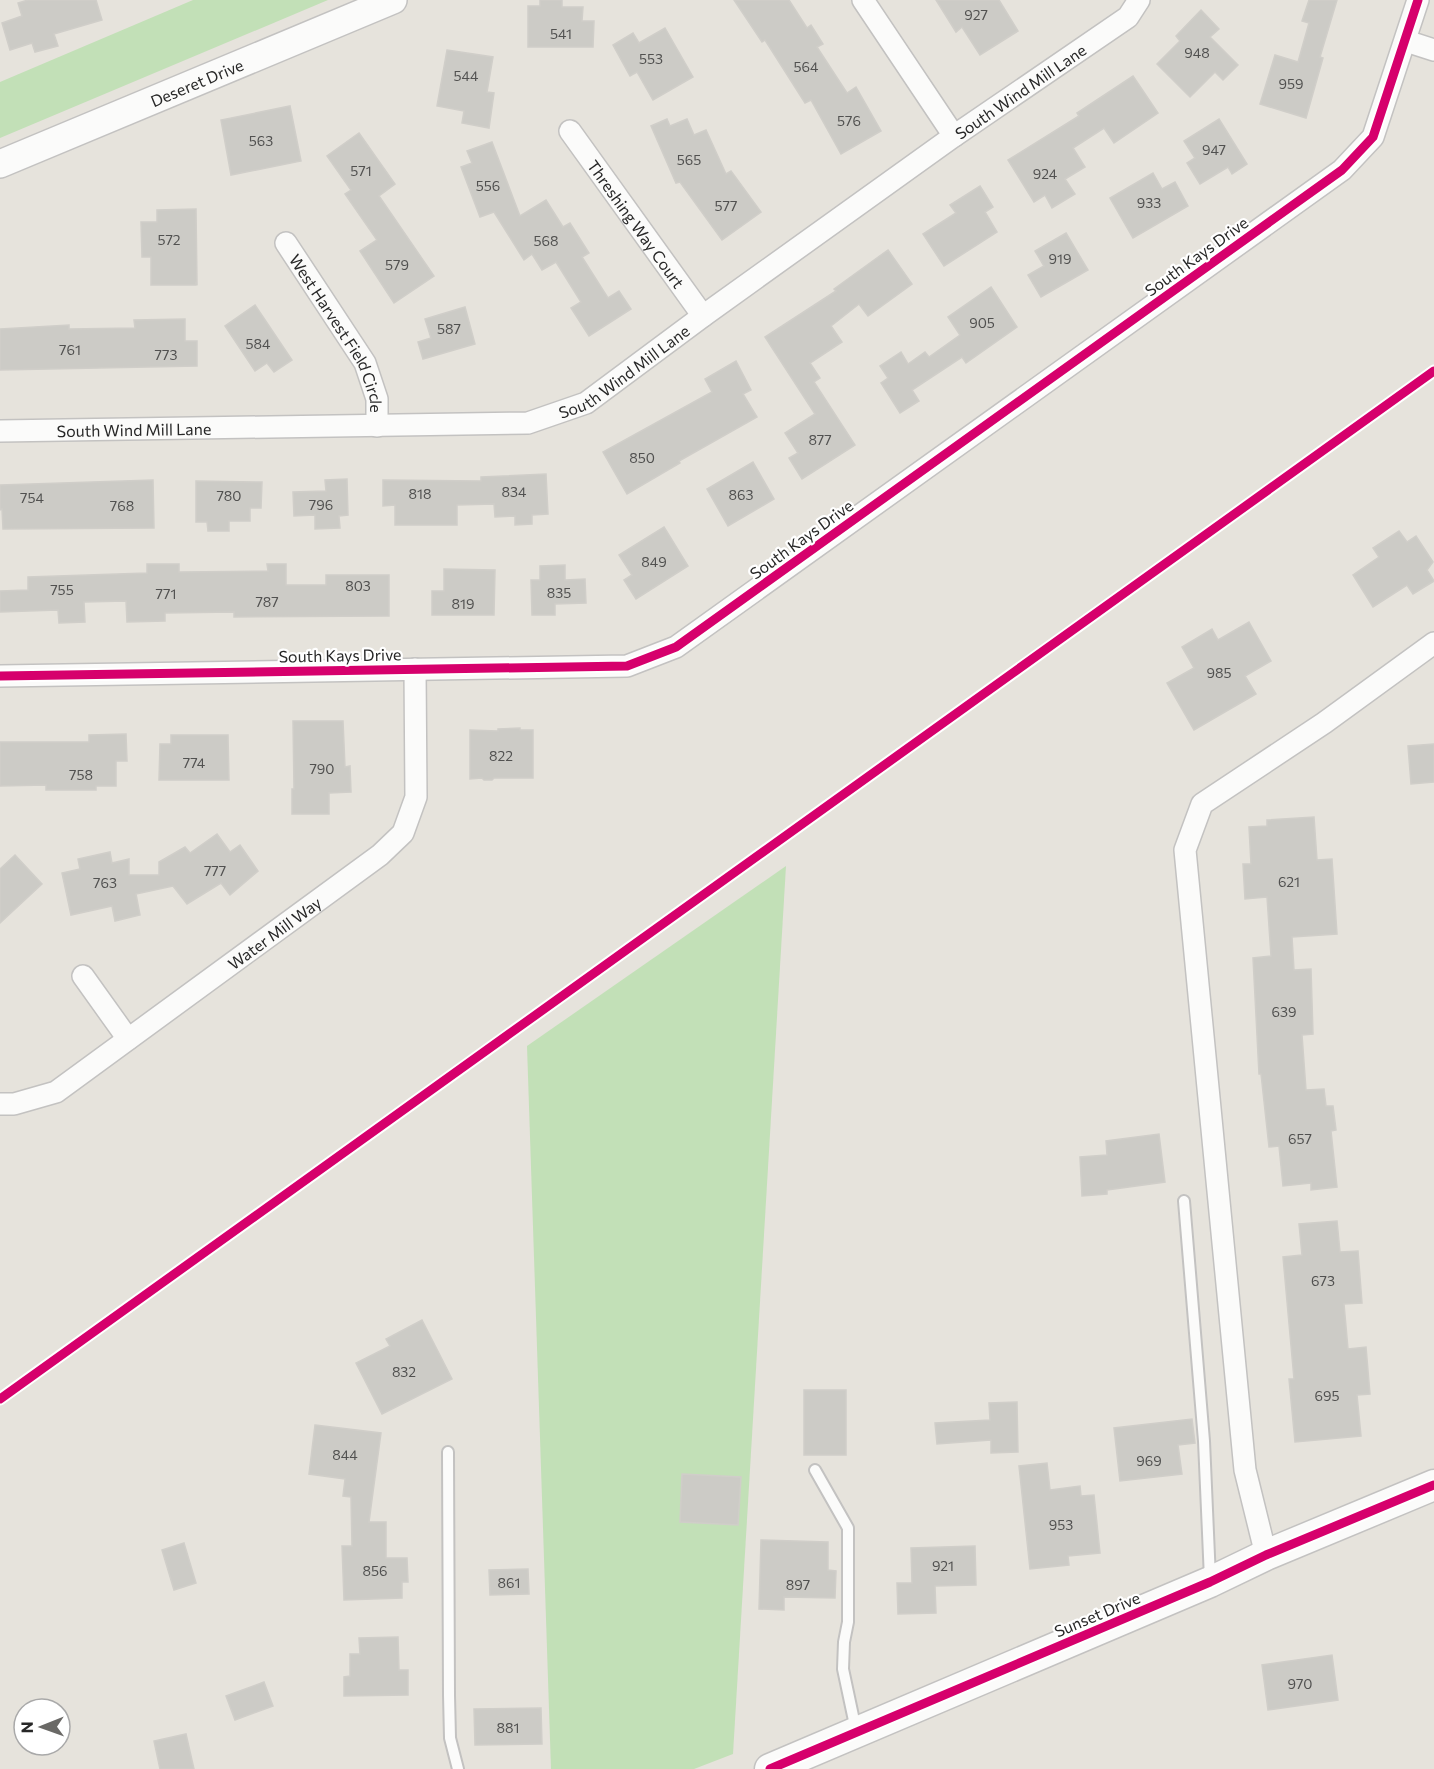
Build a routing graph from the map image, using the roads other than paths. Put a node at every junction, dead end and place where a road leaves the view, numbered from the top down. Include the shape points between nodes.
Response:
1 (393, 0) edge
2 (863, 0) edge
3 (1139, 0) edge
4 (1418, 0) edge
5 (1406, 41) junction
6 (1434, 50) edge
7 (570, 131) dead end
8 (954, 136) junction
9 (0, 164) edge
10 (286, 243) dead end
11 (703, 316) junction
12 (377, 426) junction
13 (0, 431) edge
14 (1434, 643) edge
15 (415, 669) junction
16 (0, 676) edge
17 (83, 975) dead end
18 (128, 1039) junction
19 (0, 1104) edge
20 (1185, 1201) dead end
21 (448, 1452) dead end
22 (815, 1470) dead end
23 (1434, 1485) edge
24 (1266, 1555) junction
25 (1210, 1582) junction
26 (857, 1733) junction
27 (458, 1769) edge
28 (770, 1769) edge

1 - 9 street, Deseret Drive
2 - 8 street
3 - 8 street, South Wind Mill Lane via 1128,17
4 - 5 street, South Kays Drive
5 - 6 street
5 - 15 street, South Kays Drive via 1373,137 1342,170 676,647 627,666
7 - 11 street, Threshing Way Court
8 - 11 street, South Wind Mill Lane
10 - 12 street, West Harvest Field Circle via 364,363 377,399
11 - 12 street, South Wind Mill Lane via 586,403 528,423
12 - 13 street, South Wind Mill Lane
14 - 24 street via 1324,723 1202,804 1185,850 1245,1470
15 - 16 street, South Kays Drive
15 - 18 street, Water Mill Way via 416,797 403,833 380,855
17 - 18 street
18 - 19 street, Water Mill Way via 56,1092
20 - 25 lane via 1204,1441
21 - 27 lane via 450,1738
22 - 26 lane via 848,1528 848,1622 843,1669
23 - 24 main road, Sunset Drive
24 - 25 main road, Sunset Drive
25 - 26 main road, Sunset Drive
26 - 28 main road, Sunset Drive

